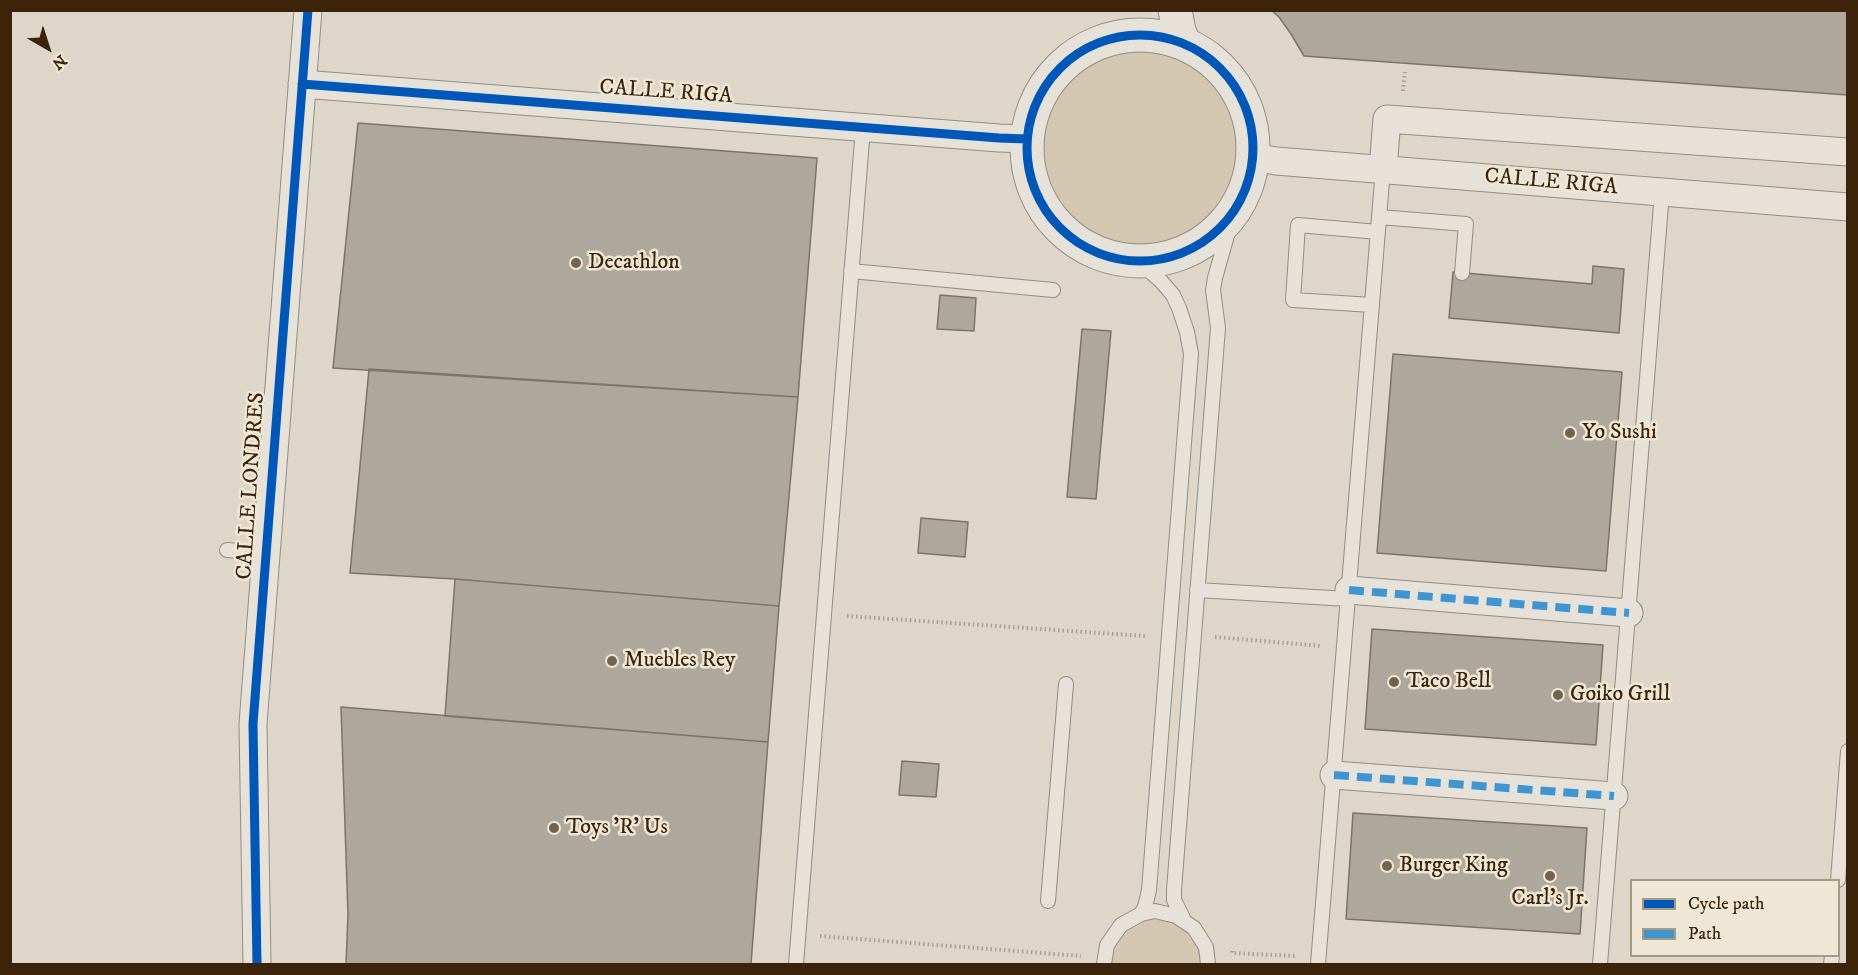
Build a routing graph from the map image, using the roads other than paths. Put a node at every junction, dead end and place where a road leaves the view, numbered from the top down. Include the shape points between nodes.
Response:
1 (308, 10) edge
2 (1126, 10) edge
3 (1175, 10) edge
4 (1106, 40) junction
5 (1184, 43) junction
6 (302, 84) junction
7 (863, 128) junction
8 (1027, 139) junction
9 (1848, 152) edge
10 (1254, 157) junction
11 (1383, 170) junction
12 (1662, 192) junction
13 (1848, 207) edge
14 (1233, 214) junction
15 (1379, 224) junction
16 (1133, 261) junction
17 (851, 271) junction
18 (1462, 273) dead end
19 (1053, 290) dead end
20 (1372, 305) junction
21 (228, 550) dead end
22 (266, 553) junction
23 (1197, 590) junction
24 (1348, 595) junction
25 (1629, 613) junction
26 (1065, 684) dead end
27 (1848, 751) edge
28 (1334, 775) junction
29 (1614, 796) junction
30 (1838, 879) edge
31 (1048, 901) dead end
32 (1141, 914) junction
33 (1182, 918) junction
34 (257, 964) edge
35 (796, 964) edge
36 (1104, 964) edge
37 (1208, 964) edge
38 (1318, 964) edge
39 (1600, 964) edge

1 - 6 street, CALLE LONDRES
2 - 4 street via 1115,32
3 - 5 street
4 - 5 street via 1144,34
4 - 8 street via 1074,56 1047,84 1030,120
5 - 10 street via 1210,58 1236,85 1250,120
6 - 7 street, CALLE RIGA
6 - 22 street, CALLE LONDRES
7 - 8 street, CALLE RIGA
7 - 17 lane
8 - 16 street via 1031,180 1049,216 1079,244 1097,253
9 - 11 street via 1387,119
10 - 11 street, CALLE RIGA
10 - 14 street via 1244,195
11 - 12 street, CALLE RIGA
11 - 15 lane
12 - 13 street, CALLE RIGA
12 - 25 lane
14 - 16 street via 1201,244 1181,254
14 - 23 lane via 1213,290 1218,328
15 - 18 lane via 1466,224
15 - 20 lane
15 - 20 lane via 1298,225 1293,300
16 - 32 lane via 1173,295 1191,354 1149,890
17 - 19 lane
17 - 35 lane
20 - 24 lane
21 - 22 lane
22 - 34 street, CALLE LONDRES via 253,724
23 - 24 lane
23 - 33 lane via 1174,890
24 - 25 street
24 - 28 lane
25 - 29 lane
26 - 31 lane
27 - 30 lane
28 - 29 street
28 - 38 lane
29 - 39 lane
32 - 33 lane via 1155,911
32 - 36 lane via 1115,931 1107,945
33 - 37 lane via 1203,940

